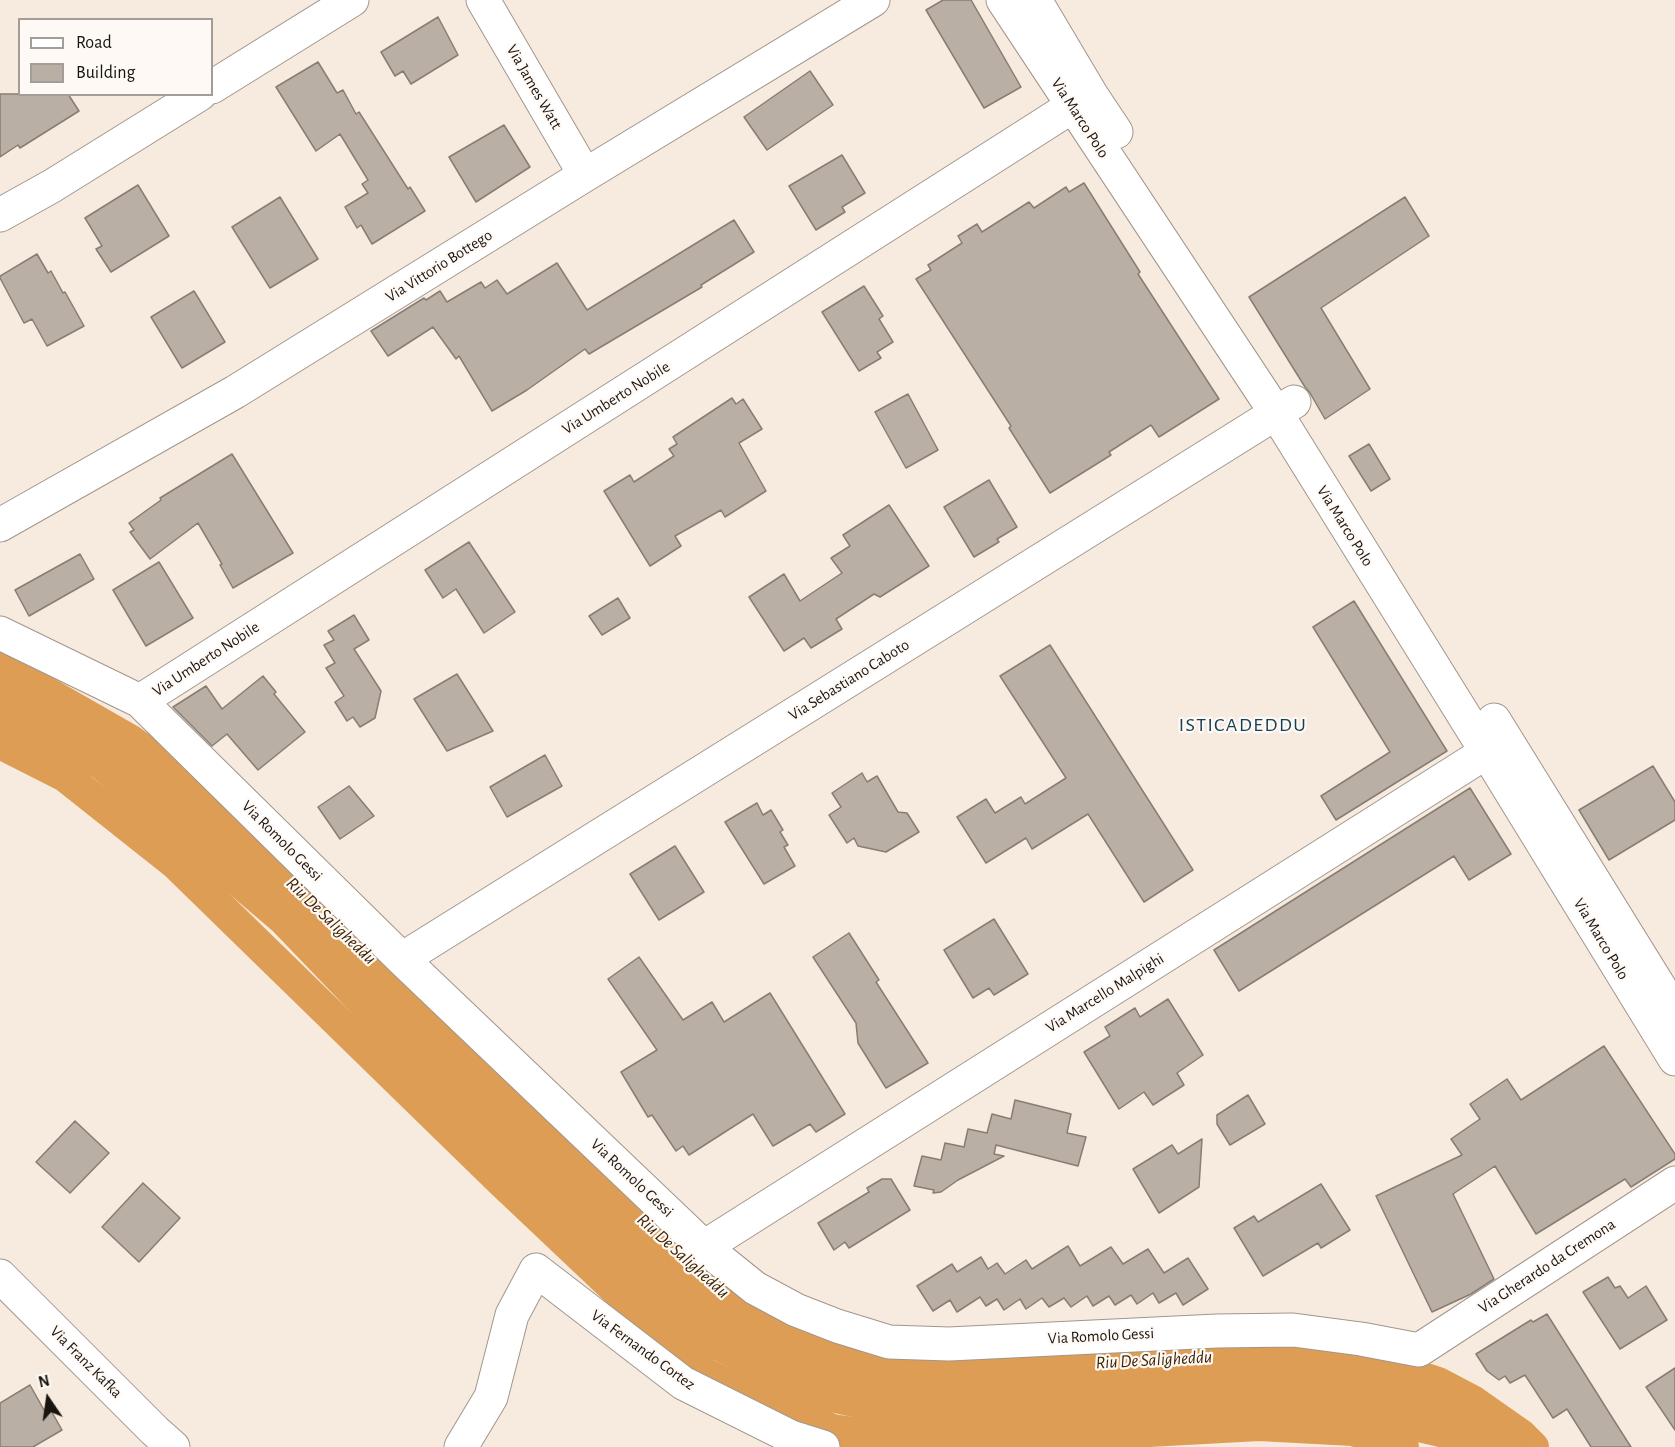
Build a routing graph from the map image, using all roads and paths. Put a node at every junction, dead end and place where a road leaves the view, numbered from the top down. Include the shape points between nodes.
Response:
1 (352, 0) edge
2 (483, 0) edge
3 (873, 0) edge
4 (1003, 0) edge
5 (1035, 0) edge
6 (213, 86) edge
7 (197, 96) edge
8 (1082, 101) junction
9 (585, 175) junction
10 (0, 215) edge
11 (1285, 407) junction
12 (0, 525) edge
13 (0, 633) edge
14 (140, 701) junction
15 (1496, 745) junction
16 (402, 960) junction
17 (1675, 1012) edge
18 (1675, 1059) edge
19 (1675, 1183) edge
20 (704, 1247) junction
21 (0, 1276) edge
22 (1419, 1350) joint
23 (173, 1447) edge
24 (461, 1447) edge
25 (823, 1447) edge

1 - 6 street
2 - 9 street, Via James Watt
3 - 9 street, Via Vittorio Bottego
4 - 8 street, Via Marco Polo
5 - 8 street, Via Marco Polo
7 - 10 street
8 - 11 street, Via Marco Polo
8 - 14 street, Via Umberto Nobile
9 - 12 street, Via Vittorio Bottego via 234,392
11 - 15 street, Via Marco Polo
11 - 16 street, Via Sebastiano Caboto
13 - 14 street, Via Romolo Gessi
14 - 16 street, Via Romolo Gessi
15 - 17 street, Via Marco Polo
15 - 18 street, Via Marco Polo
15 - 20 street, Via Marcello Malpighi
16 - 20 street, Via Romolo Gessi
19 - 22 street, Via Gherardo da Cremona
20 - 22 street, Via Romolo Gessi via 755,1288 796,1310 889,1342 949,1344 1217,1330 1293,1330
21 - 23 street, Via Franz Kafka
24 - 25 street, Via Fernando Cortez via 492,1397 512,1315 536,1270 683,1383 791,1437

